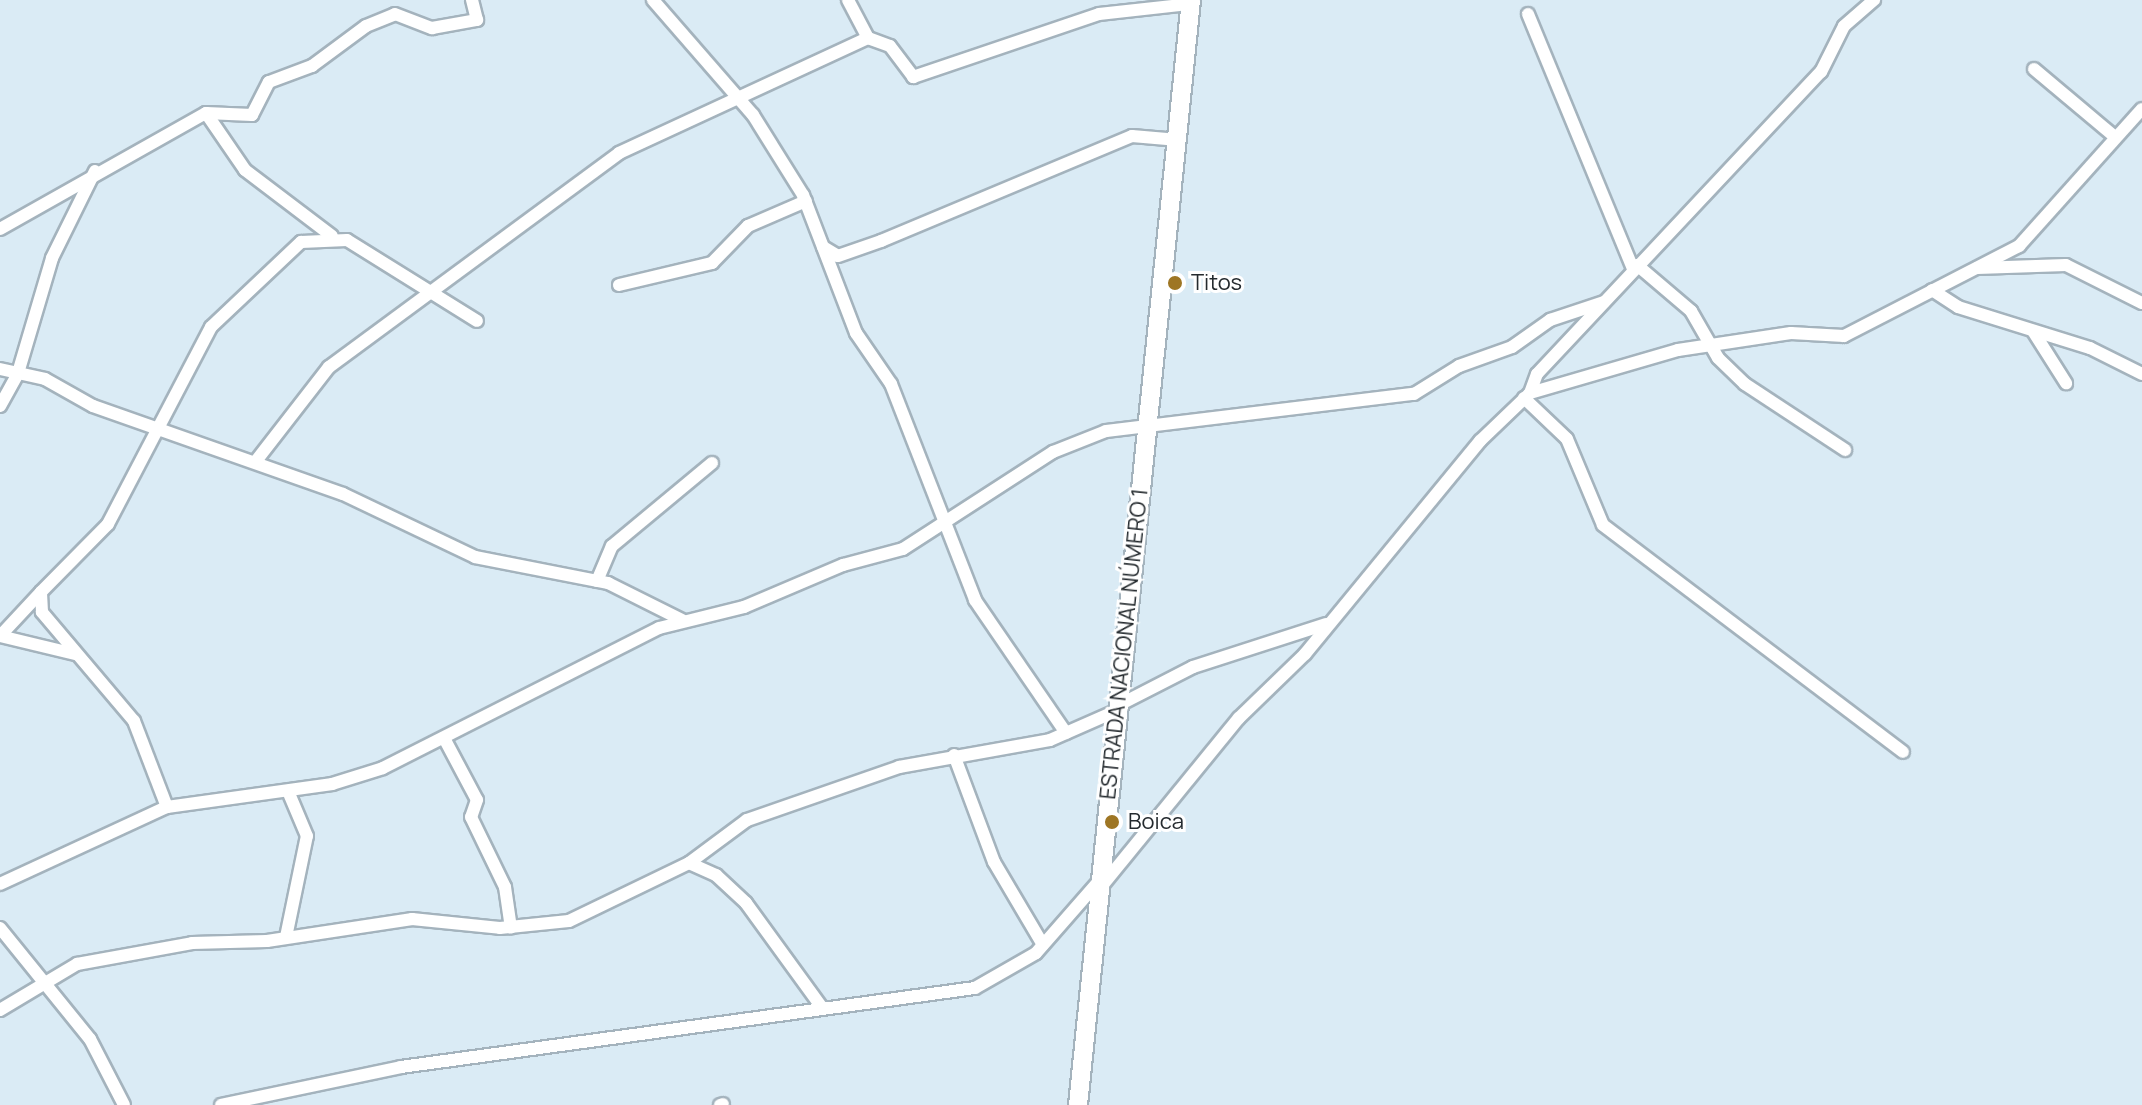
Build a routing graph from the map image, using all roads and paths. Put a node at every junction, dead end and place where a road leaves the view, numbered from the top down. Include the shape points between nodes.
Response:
1 (472, 0) edge
2 (653, 0) edge
3 (848, 0) edge
4 (1874, 0) edge
5 (1185, 2) edge
6 (1528, 14) dead end
7 (868, 38) junction
8 (2034, 69) dead end
9 (742, 101) junction
10 (2142, 109) edge
11 (206, 113) junction
12 (2115, 137) junction
13 (1167, 139) dead end
14 (95, 171) junction
15 (806, 201) junction
16 (0, 229) edge
17 (335, 238) junction
18 (823, 247) junction
19 (1635, 267) junction
20 (1973, 268) junction
21 (619, 285) dead end
22 (1932, 290) junction
23 (436, 292) junction
24 (1604, 302) junction
25 (2142, 303) edge
26 (477, 321) dead end
27 (2033, 331) junction
28 (1711, 346) junction
29 (0, 369) edge
30 (18, 373) junction
31 (2142, 374) edge
32 (2066, 383) dead end
33 (1527, 395) junction
34 (0, 406) edge
35 (157, 425) junction
36 (1147, 425) junction
37 (1845, 450) dead end
38 (256, 461) junction
39 (712, 463) dead end
40 (947, 522) junction
41 (597, 581) junction
42 (41, 592) junction
43 (682, 620) junction
44 (1326, 624) junction
45 (0, 636) edge
46 (1291, 636) junction
47 (1305, 654) junction
48 (78, 655) junction
49 (1118, 708) junction
50 (1066, 733) junction
51 (444, 738) junction
52 (1903, 752) dead end
53 (954, 755) junction
54 (288, 791) junction
55 (167, 807) junction
56 (689, 863) junction
57 (0, 884) edge
58 (1098, 886) junction
59 (0, 928) edge
60 (511, 928) junction
61 (286, 937) junction
62 (1043, 945) junction
63 (42, 983) junction
64 (823, 1009) junction
65 (0, 1010) edge
66 (310, 1091) junction
67 (124, 1105) edge
68 (221, 1105) edge
69 (316, 1105) edge
70 (1078, 1105) edge

1 - 11 street via 477,20 432,28 395,14 312,66 269,82 252,115
2 - 9 street
3 - 7 street
4 - 19 street via 1844,26 1821,72
5 - 7 street via 1099,14 913,77 890,46
5 - 36 highway, ESTRADA NACIONAL NÚMERO 1
6 - 19 street
7 - 9 street
8 - 12 street
9 - 15 street
9 - 23 street via 619,153
10 - 12 street
11 - 14 street
11 - 17 street via 245,170
12 - 20 street via 2019,246
13 - 18 street via 1132,136 881,241 838,256
14 - 16 street
14 - 30 street via 52,258
15 - 18 street
15 - 21 street via 748,226 712,263
17 - 23 street
17 - 35 street via 295,246 211,327
18 - 40 street via 856,333 891,384
19 - 24 street
19 - 28 street via 1686,305
20 - 22 street
20 - 25 street via 2066,265
22 - 27 street via 1958,307
22 - 28 street via 1831,340 1791,333
23 - 26 street
23 - 38 street via 329,367
24 - 33 street via 1537,374
24 - 36 street via 1550,320 1512,347 1467,362 1414,394
27 - 31 street via 2090,348
27 - 32 street
28 - 33 street via 1610,366
28 - 37 street via 1749,388
29 - 30 street
30 - 34 street
30 - 35 street
33 - 44 street
33 - 52 street via 1567,439 1603,525
35 - 38 street
35 - 42 street via 108,524
36 - 40 street via 1053,452
36 - 49 highway, ESTRADA NACIONAL NÚMERO 1
38 - 41 street via 475,557
39 - 41 street via 612,546
40 - 43 street via 903,549 843,565 744,607
40 - 50 street via 975,600
41 - 43 street
42 - 45 street
42 - 48 street via 42,612
43 - 51 street via 537,684
44 - 46 street
44 - 47 street
45 - 48 street
46 - 47 street
46 - 49 street via 1193,667
47 - 58 street via 1239,718
48 - 55 street via 134,721
49 - 50 street
49 - 58 highway, ESTRADA NACIONAL NÚMERO 1
50 - 53 street
51 - 54 street via 360,777
51 - 60 street via 477,800 471,817 505,887
53 - 56 street via 747,820
53 - 62 street via 994,862
54 - 55 street
54 - 61 street via 307,836
55 - 57 street
56 - 60 street via 588,915
56 - 64 street via 732,887
58 - 62 street
58 - 70 highway, ESTRADA NACIONAL NÚMERO 1
59 - 63 street
60 - 61 street via 412,919
61 - 63 street via 90,960
62 - 64 street via 989,984
63 - 65 street
63 - 67 street via 90,1039
64 - 66 street via 401,1067
66 - 68 street
66 - 69 street

